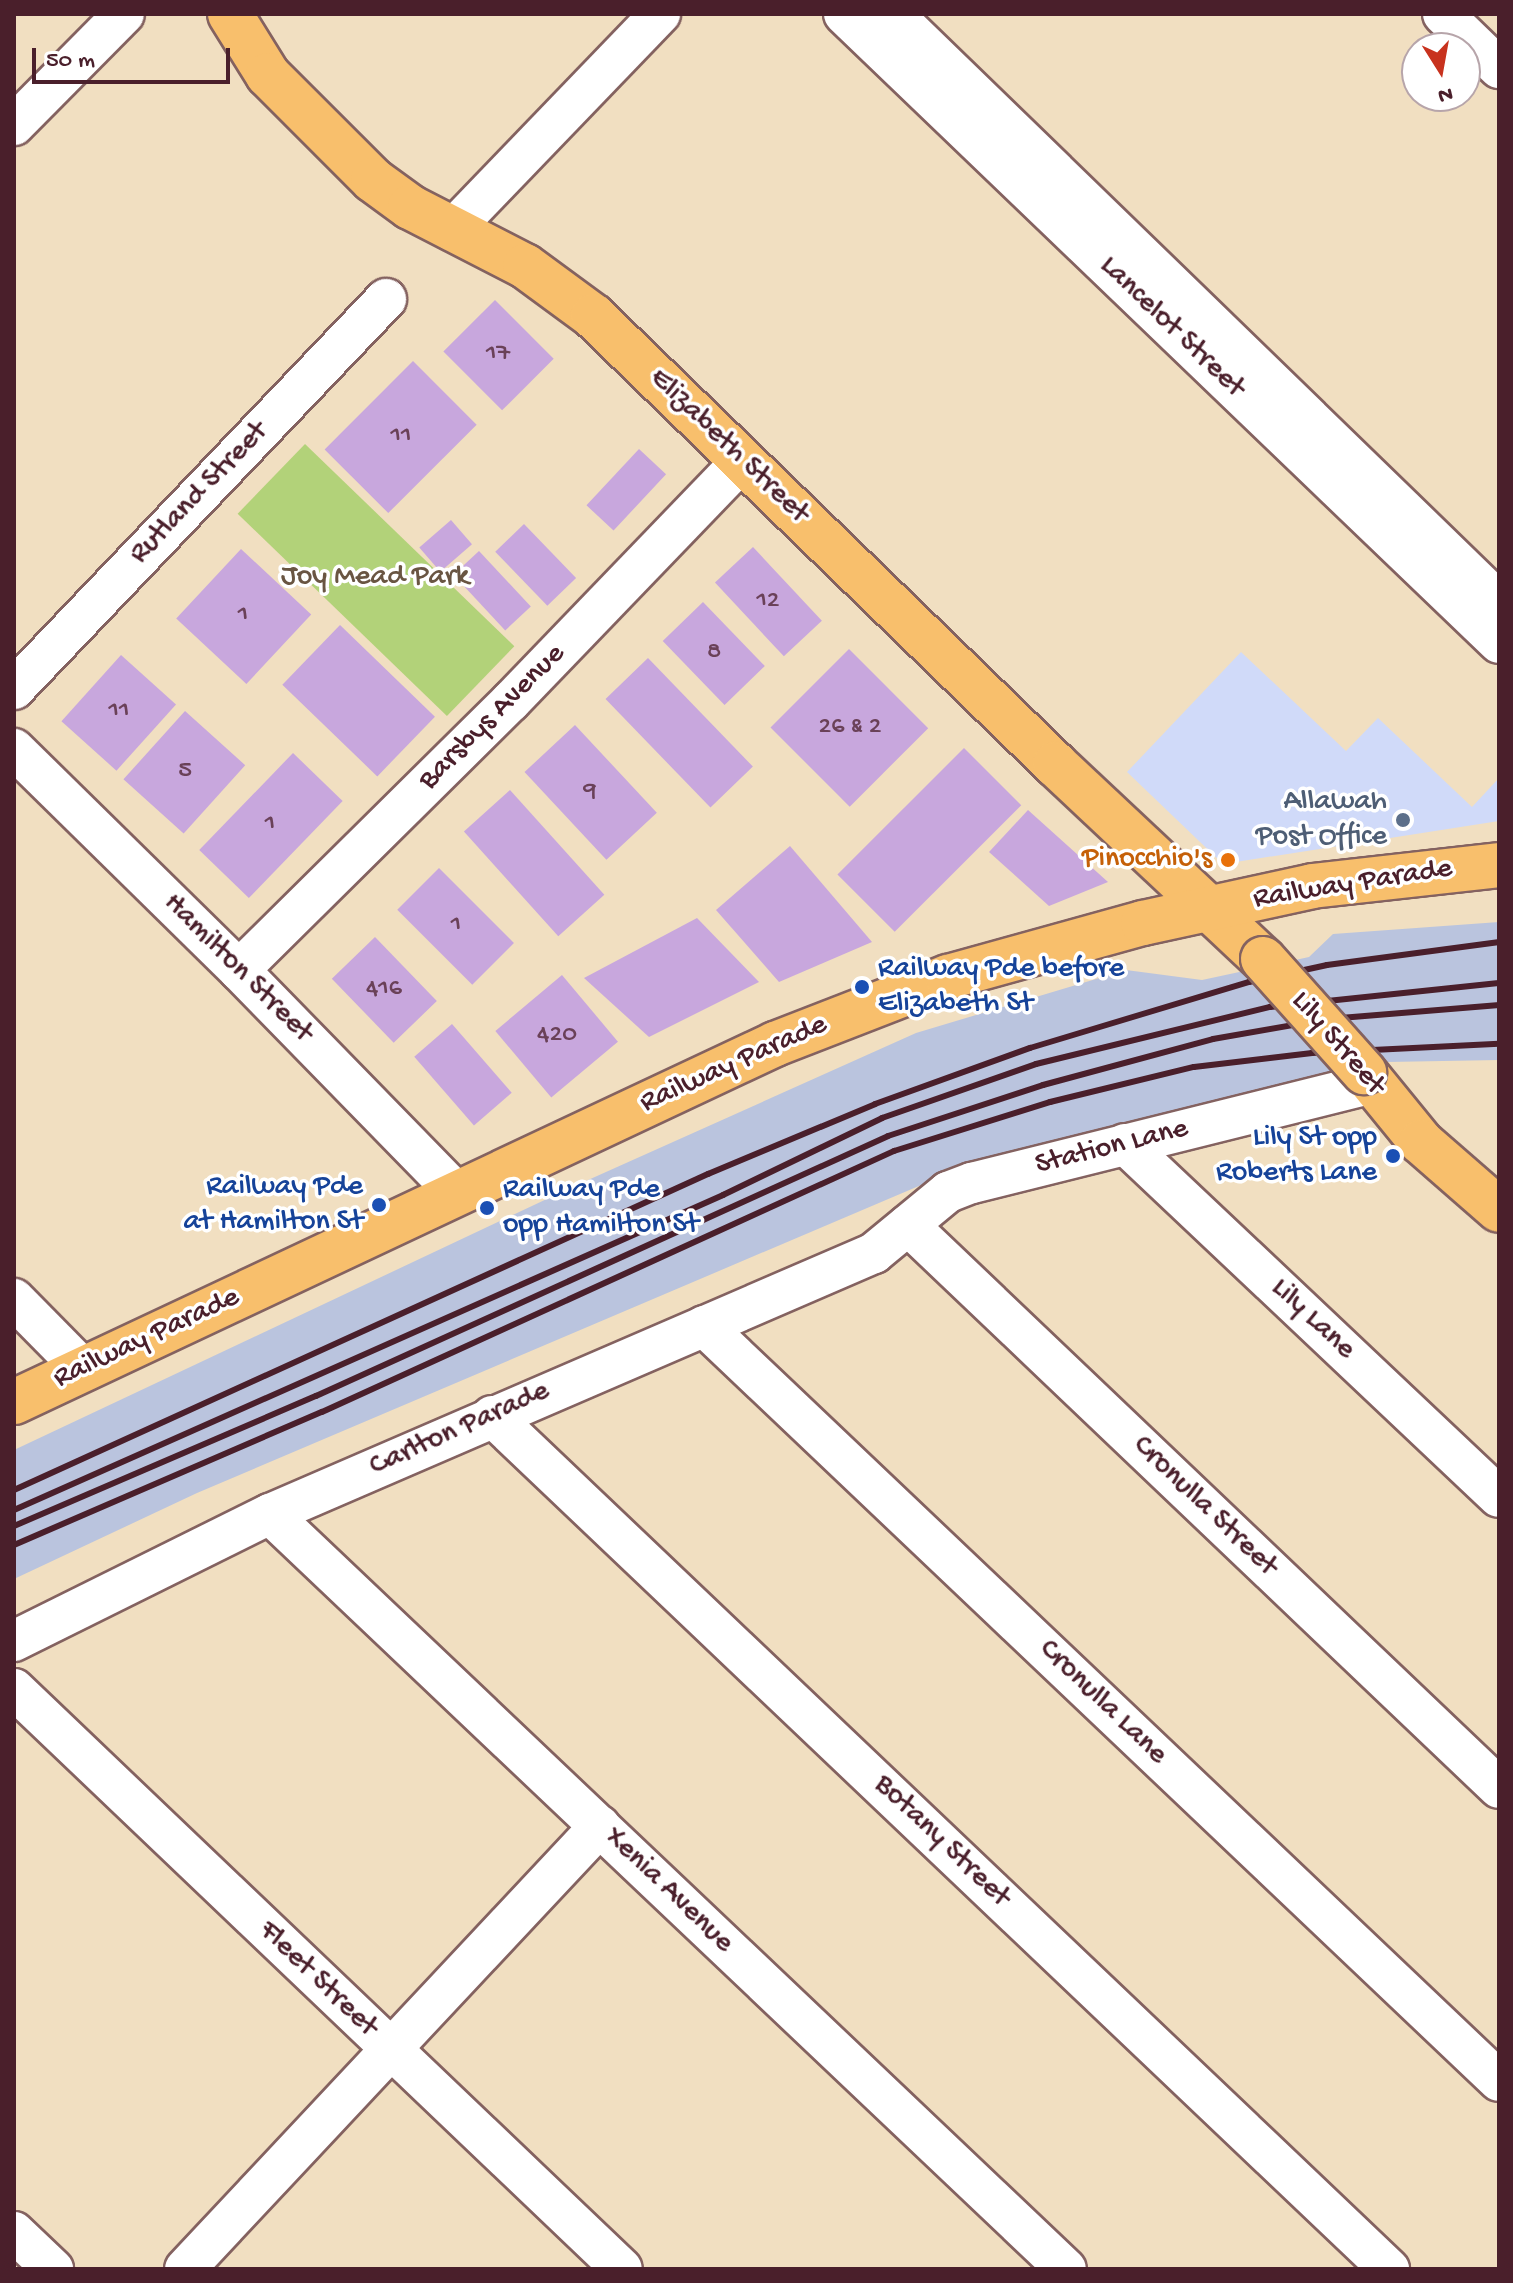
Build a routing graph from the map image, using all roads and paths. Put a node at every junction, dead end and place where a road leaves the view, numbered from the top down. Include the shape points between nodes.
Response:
1 (124, 14) edge
2 (230, 14) edge
3 (660, 14) edge
4 (844, 14) edge
5 (893, 14) edge
6 (1443, 14) edge
7 (1499, 68) edge
8 (14, 125) edge
9 (452, 230) junction
10 (386, 299) dead end
11 (742, 461) junction
12 (1499, 602) edge
13 (1499, 643) edge
14 (14, 689) edge
15 (14, 749) edge
16 (1499, 865) edge
17 (1212, 908) junction
18 (239, 970) junction
19 (1369, 1078) junction
20 (1125, 1144) junction
21 (1493, 1191) edge
22 (456, 1192) junction
23 (908, 1225) junction
24 (14, 1299) edge
25 (704, 1326) junction
26 (84, 1370) junction
27 (14, 1402) edge
28 (492, 1416) junction
29 (1499, 1497) edge
30 (270, 1514) junction
31 (14, 1641) edge
32 (14, 1689) edge
33 (1499, 1788) edge
34 (600, 1826) junction
35 (390, 2050) junction
36 (1499, 2081) edge
37 (14, 2232) edge
38 (53, 2269) edge
39 (185, 2269) edge
40 (622, 2269) edge
41 (1066, 2269) edge
42 (1389, 2269) edge

1 - 8 street
2 - 9 main road, Elizabeth Street via 268,75 339,148 398,198
3 - 9 street
4 - 13 street, Lancelot Street
5 - 12 street, Lancelot Street
6 - 7 street
9 - 11 main road, Elizabeth Street via 525,266 563,292
10 - 14 street, Rutland Street
11 - 17 main road, Elizabeth Street via 1166,871
11 - 18 street, Barsbys Avenue via 511,701
15 - 18 street, Hamilton Street
16 - 17 main road, Railway Parade via 1312,886
17 - 19 main road, Lily Street, bridge
17 - 22 main road, Railway Parade via 1036,951 862,1009
18 - 22 street, Hamilton Street
19 - 20 street, Station Lane
19 - 21 main road, Lily Street via 1421,1142
20 - 23 street, Station Lane via 972,1183 948,1192
20 - 29 street, Lily Lane
22 - 26 main road, Railway Parade
23 - 25 street, Carlton Parade via 874,1253
23 - 33 street, Cronulla Street
24 - 26 street
25 - 28 street, Carlton Parade
25 - 36 street, Cronulla Lane
26 - 27 main road, Railway Parade
28 - 30 street, Carlton Parade
28 - 42 street, Botany Street
30 - 31 street, Carlton Parade
30 - 34 street, Xenia Avenue
32 - 35 street, Fleet Street
34 - 35 street
34 - 41 street, Xenia Avenue
35 - 39 street
35 - 40 street, Fleet Street
37 - 38 street

